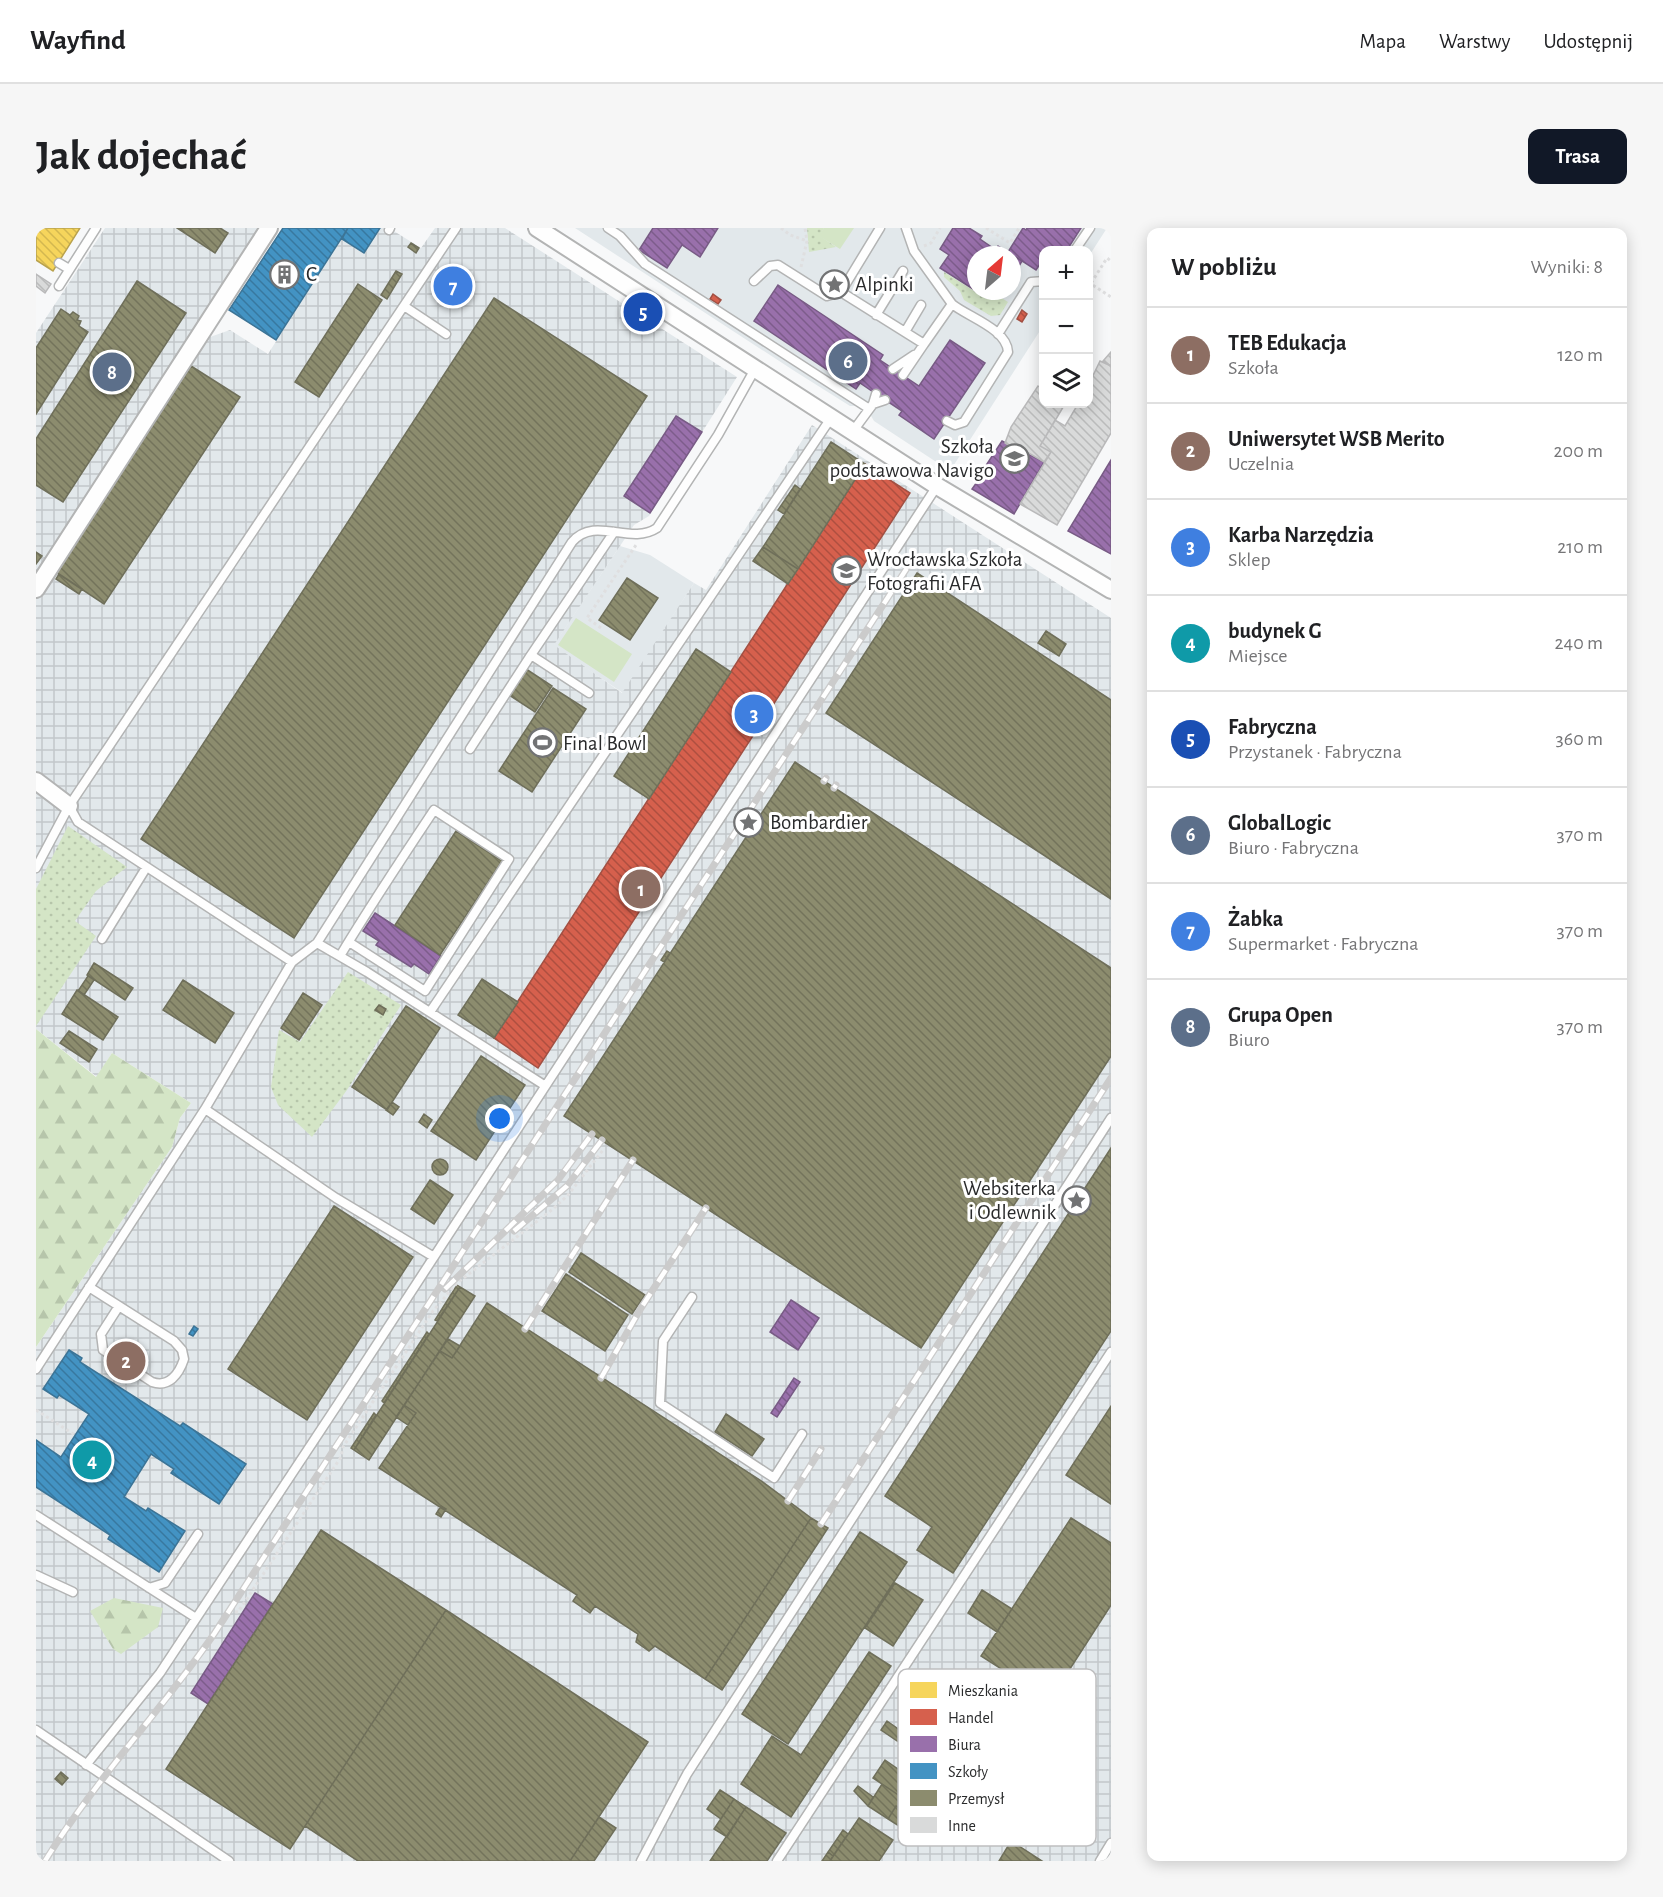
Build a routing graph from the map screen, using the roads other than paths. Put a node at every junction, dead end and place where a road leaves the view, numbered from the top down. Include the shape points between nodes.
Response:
1 (96, 228) edge
2 (269, 228) edge
3 (456, 228) edge
4 (537, 228) edge
5 (608, 228) edge
6 (880, 228) edge
7 (906, 228) edge
8 (1090, 228) edge
9 (1079, 246) edge
10 (59, 263) dead end
11 (69, 269) junction
12 (903, 271) dead end
13 (754, 281) dead end
14 (1039, 281) edge
15 (58, 286) dead end
16 (841, 292) junction
17 (952, 304) junction
18 (921, 305) dead end
19 (404, 306) junction
20 (876, 315) junction
21 (905, 332) junction
22 (446, 334) dead end
23 (998, 334) junction
24 (924, 345) junction
25 (917, 353) junction
26 (756, 369) junction
27 (893, 369) dead end
28 (903, 375) dead end
29 (876, 394) dead end
30 (885, 400) dead end
31 (870, 406) junction
32 (831, 418) junction
33 (946, 421) dead end
34 (852, 431) junction
35 (937, 486) junction
36 (614, 532) junction
37 (36, 590) edge
38 (1111, 590) edge
39 (531, 655) junction
40 (589, 693) dead end
41 (470, 749) dead end
42 (36, 781) edge
43 (69, 806) junction
44 (36, 868) edge
45 (146, 868) junction
46 (102, 939) dead end
47 (349, 942) junction
48 (317, 943) junction
49 (340, 956) junction
50 (292, 962) junction
51 (430, 1012) junction
52 (544, 1085) junction
53 (205, 1109) junction
54 (1111, 1118) edge
55 (434, 1257) junction
56 (88, 1287) junction
57 (692, 1297) dead end
58 (118, 1306) junction
59 (1111, 1352) edge
60 (36, 1369) edge
61 (802, 1434) dead end
62 (36, 1515) edge
63 (198, 1534) dead end
64 (36, 1575) edge
65 (149, 1588) junction
66 (73, 1592) dead end
67 (196, 1618) junction
68 (903, 1669) edge
69 (898, 1677) edge
70 (36, 1730) edge
71 (86, 1765) junction
72 (1111, 1843) edge
73 (229, 1861) edge
74 (641, 1861) edge
75 (777, 1861) edge
76 (1100, 1861) edge

1 - 11 lane
2 - 37 street
3 - 19 lane
4 - 26 street
5 - 31 lane via 645,264
6 - 16 lane
7 - 17 lane via 914,251
8 - 9 lane
10 - 11 lane
11 - 15 lane
12 - 20 lane
13 - 16 lane via 770,266 778,265 826,296
14 - 23 lane via 1031,282
16 - 20 lane
17 - 23 lane
17 - 24 lane
18 - 21 lane
19 - 22 lane
19 - 43 lane
20 - 21 lane
21 - 24 lane
23 - 33 lane via 1005,340 1008,352 963,422 955,425
24 - 25 lane
25 - 27 lane
25 - 28 lane
26 - 32 street
26 - 36 lane via 657,528 639,535
29 - 31 lane
30 - 31 lane
31 - 34 lane
32 - 34 street
32 - 51 lane
34 - 35 street
35 - 38 street
35 - 52 lane
36 - 39 lane
36 - 48 lane via 585,531 573,542
39 - 40 lane
39 - 41 lane
42 - 43 street
43 - 44 lane
43 - 45 lane via 78,822
45 - 46 lane
45 - 50 lane
47 - 47 lane via 434,810 509,860 425,991
47 - 49 lane
48 - 49 lane
48 - 50 lane
49 - 51 lane
50 - 53 lane
51 - 52 lane
52 - 55 lane
53 - 55 lane via 336,1198
53 - 56 lane
54 - 74 lane via 687,1774
55 - 67 lane
56 - 58 lane
56 - 60 lane
57 - 61 lane via 663,1341 660,1403 774,1478
58 - 58 lane via 179,1345 184,1359 170,1381 152,1382 103,1350 101,1335
59 - 68 lane
62 - 65 lane
63 - 65 lane via 165,1583
64 - 66 lane
65 - 67 lane
67 - 71 lane via 160,1673
69 - 75 lane
70 - 71 lane
71 - 73 lane
72 - 76 lane

